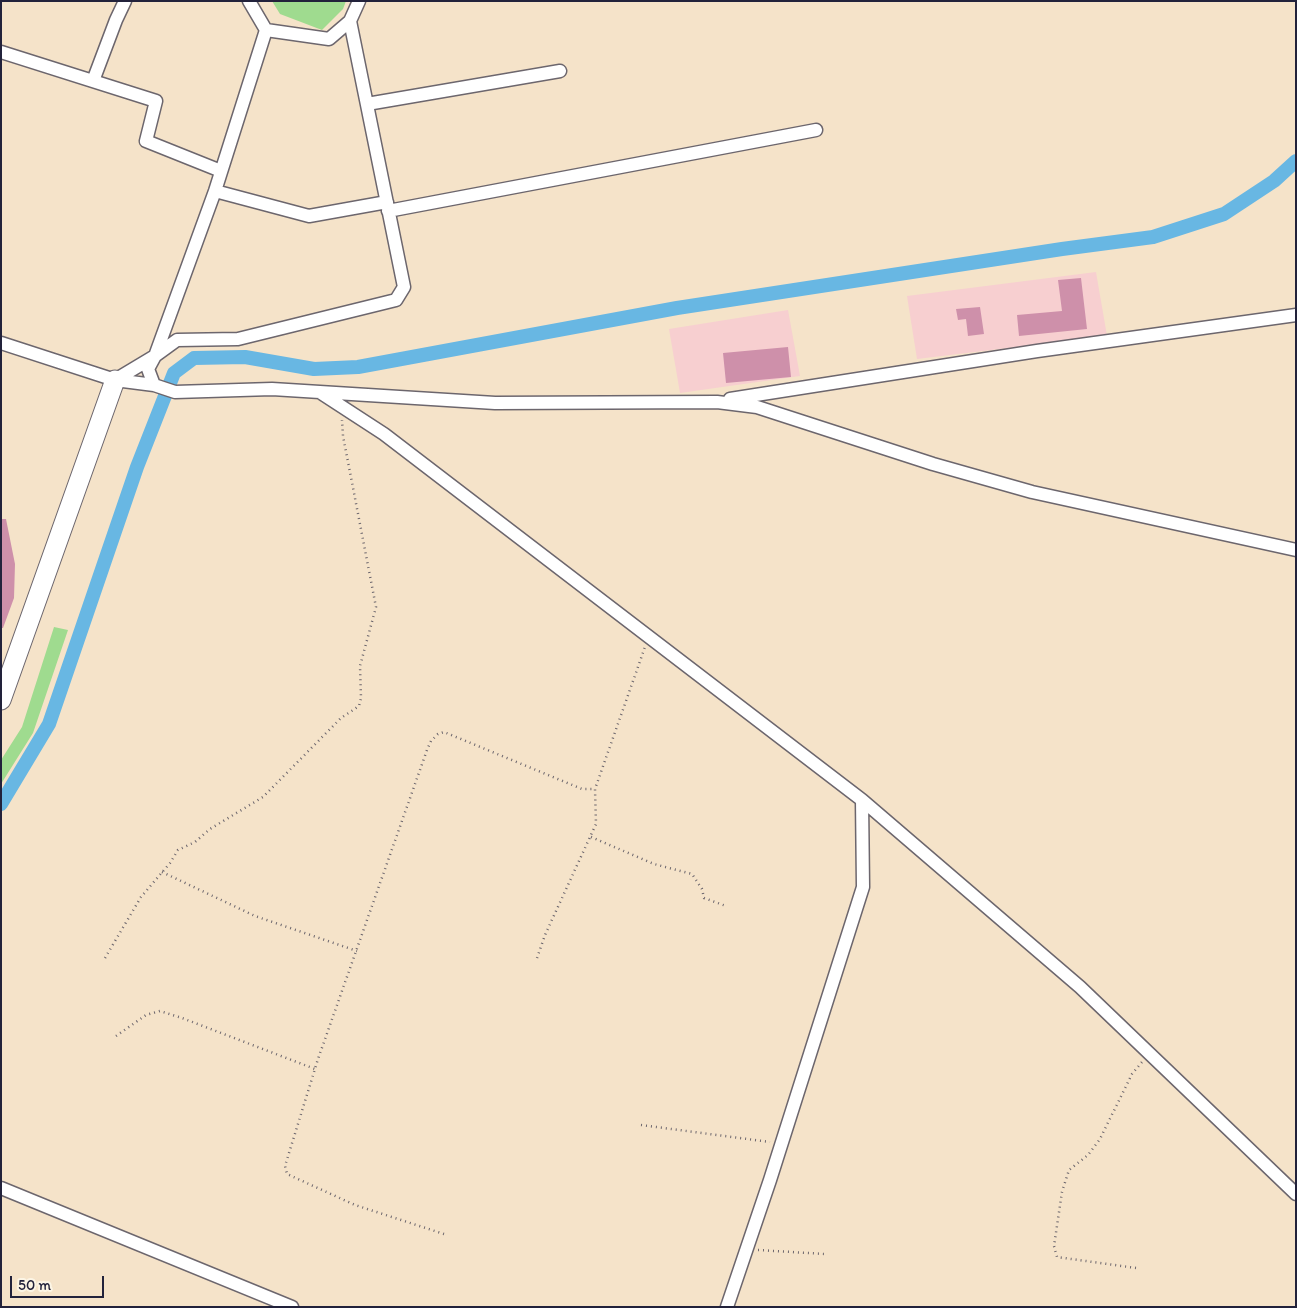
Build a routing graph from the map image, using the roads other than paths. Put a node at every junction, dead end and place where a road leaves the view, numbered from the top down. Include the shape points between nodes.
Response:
1 (125, 1) edge
2 (249, 1) edge
3 (359, 1) edge
4 (350, 21) junction
5 (266, 30) junction
6 (1, 52) edge
7 (560, 71) dead end
8 (93, 81) junction
9 (367, 104) junction
10 (816, 130) dead end
11 (222, 171) junction
12 (215, 191) junction
13 (388, 207) junction
14 (1296, 314) edge
15 (1, 343) edge
16 (155, 356) junction
17 (115, 380) junction
18 (154, 385) junction
19 (319, 392) junction
20 (717, 402) junction
21 (1296, 550) edge
22 (1, 700) edge
23 (862, 800) junction
24 (1, 1188) edge
25 (1296, 1194) edge
26 (292, 1307) edge
27 (727, 1307) edge

1 - 8 street
2 - 5 street
3 - 4 street
4 - 5 street via 329,39
4 - 9 street
5 - 11 street
6 - 8 street
7 - 9 street
8 - 11 street via 156,100 146,141
9 - 13 street
10 - 13 street
11 - 12 street
12 - 13 street via 309,216
12 - 16 street
13 - 16 street via 404,287 396,300 238,339 177,340
14 - 20 street
15 - 17 street
16 - 17 street
16 - 18 street via 148,369
17 - 18 street
17 - 22 main road
18 - 19 street via 175,392 272,388
19 - 20 street via 494,403
19 - 23 street via 384,434
20 - 21 street via 757,407 1032,492
23 - 25 street via 1080,987
23 - 27 street via 863,887
24 - 26 street

